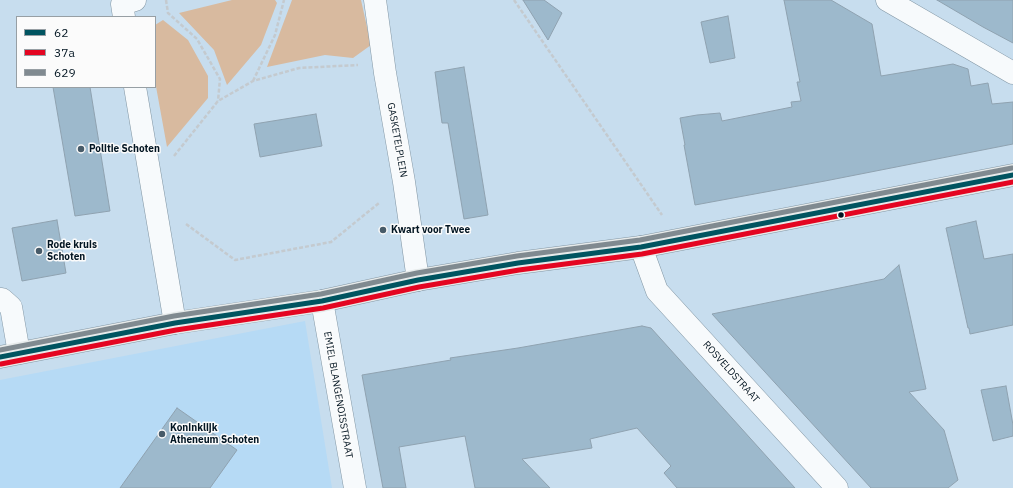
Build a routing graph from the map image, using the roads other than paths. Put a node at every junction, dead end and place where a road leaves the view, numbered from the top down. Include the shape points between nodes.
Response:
1 (135, 0) edge
2 (375, 0) edge
3 (887, 0) edge
4 (124, 16) edge
5 (1013, 73) edge
6 (136, 88) edge
7 (1013, 175) edge
8 (641, 247) junction
9 (418, 280) junction
10 (0, 299) edge
11 (322, 301) junction
12 (174, 323) junction
13 (10, 355) edge
14 (355, 488) edge
15 (836, 488) edge

1 - 4 street via 122,4
2 - 9 street, GASKETELPLEIN
3 - 5 street
6 - 12 street
7 - 8 street
8 - 9 street via 518,263
8 - 15 street, ROSVELDSTRAAT via 657,292
9 - 11 street
10 - 13 street via 11,307
11 - 12 street
11 - 14 street, EMIEL BLANGENOISSTRAAT
12 - 13 street

